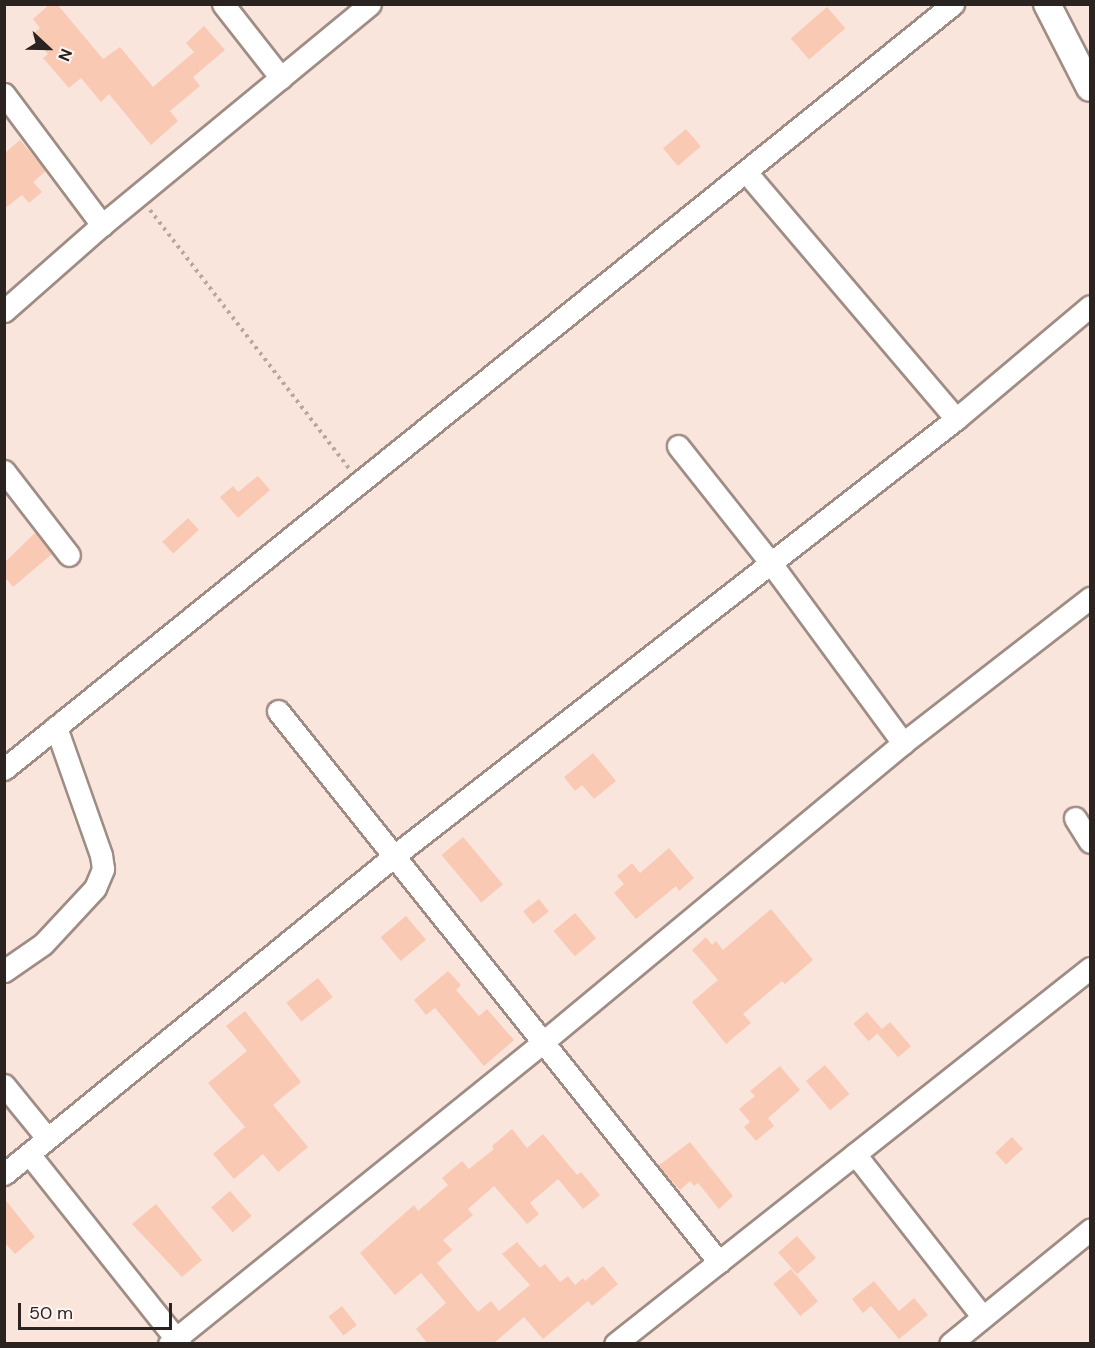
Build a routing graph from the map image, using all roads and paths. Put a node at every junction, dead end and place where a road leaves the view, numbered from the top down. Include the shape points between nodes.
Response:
1 (223, 4) edge
2 (370, 4) edge
3 (953, 4) edge
4 (1054, 7) edge
5 (281, 78) junction
6 (1090, 88) edge
7 (4, 94) edge
8 (746, 172) junction
9 (139, 195) junction
10 (102, 225) junction
11 (1090, 306) edge
12 (4, 311) edge
13 (956, 419) junction
14 (678, 446) dead end
15 (4, 471) edge
16 (360, 482) junction
17 (69, 555) dead end
18 (770, 562) junction
19 (1090, 598) edge
20 (278, 711) dead end
21 (56, 727) junction
22 (903, 743) junction
23 (4, 769) edge
24 (1075, 818) dead end
25 (1090, 842) edge
26 (394, 856) junction
27 (1090, 968) edge
28 (4, 971) edge
29 (543, 1042) junction
30 (4, 1085) edge
31 (47, 1138) junction
32 (29, 1154) junction
33 (855, 1154) junction
34 (4, 1174) edge
35 (1090, 1230) edge
36 (719, 1262) junction
37 (983, 1317) junction
38 (175, 1342) edge
39 (615, 1344) edge
40 (950, 1344) edge

1 - 5 street
2 - 5 street
3 - 8 street
4 - 6 main road
5 - 9 street
7 - 10 street
8 - 13 street
8 - 16 street
9 - 10 street
9 - 16 path
10 - 12 street
11 - 13 street
13 - 18 street
14 - 18 street
15 - 17 street
16 - 21 street
18 - 22 street
18 - 26 street
19 - 22 street
20 - 26 street
21 - 23 street
21 - 28 street via 103,868 95,888 43,944
22 - 29 street
24 - 25 street
26 - 29 street
26 - 31 street
27 - 33 street
29 - 36 street
29 - 38 street
30 - 31 street
31 - 32 street
32 - 34 street
32 - 38 street
33 - 36 street
33 - 37 street
35 - 37 street
36 - 39 street
37 - 40 street

